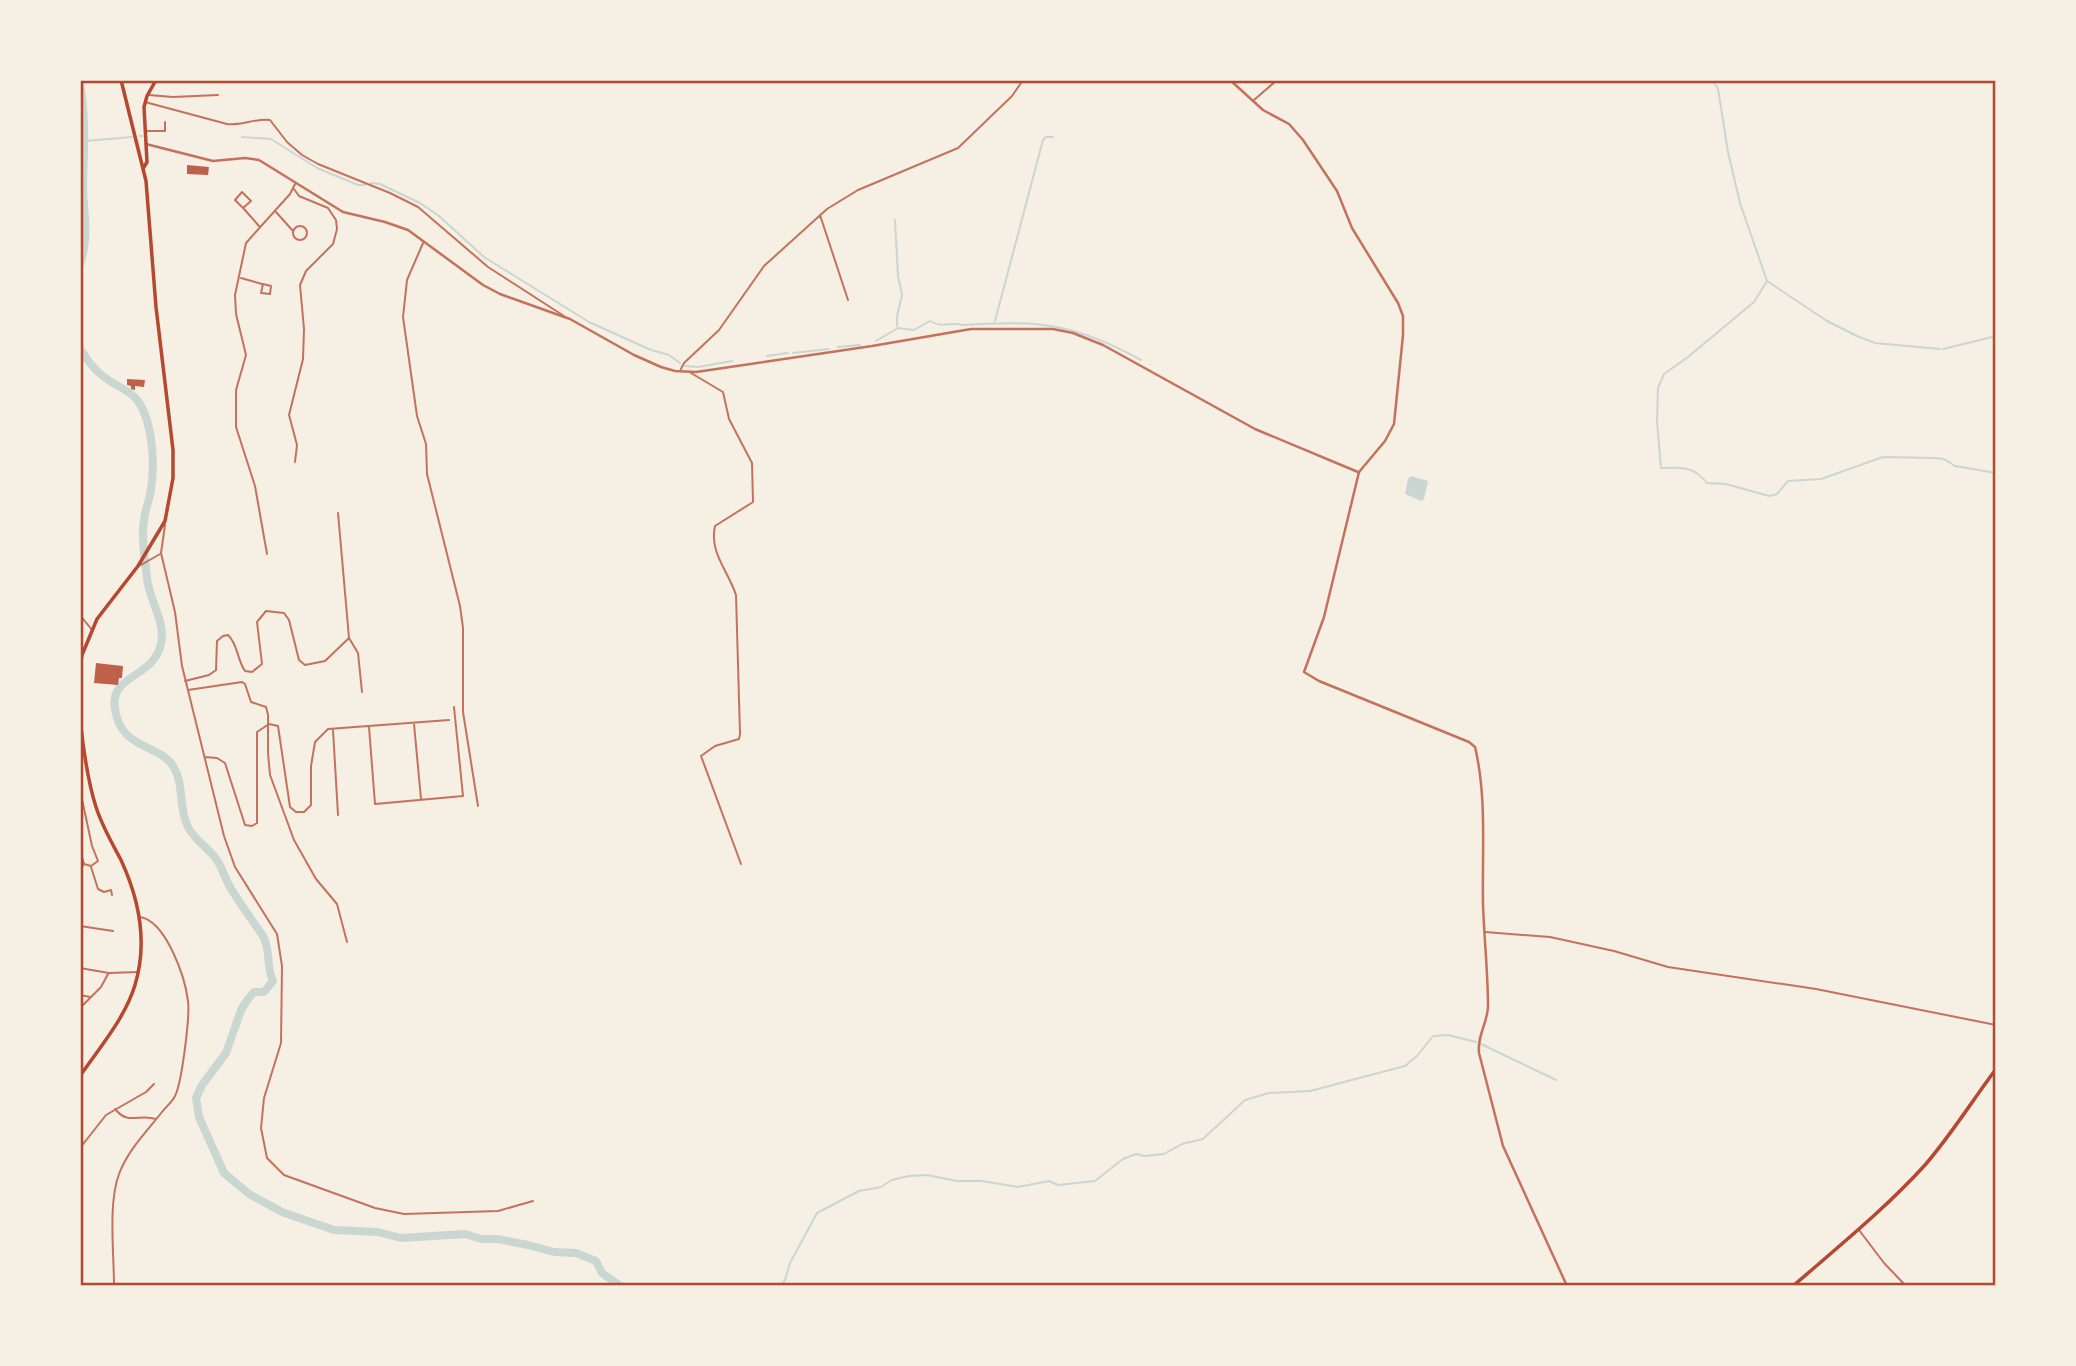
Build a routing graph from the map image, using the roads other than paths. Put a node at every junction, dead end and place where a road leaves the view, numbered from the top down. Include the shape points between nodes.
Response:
1 (121, 80) edge
2 (156, 80) edge
3 (1023, 80) edge
4 (1230, 80) edge
5 (1277, 80) edge
6 (148, 94) junction
7 (218, 95) dead end
8 (1252, 101) junction
9 (145, 102) junction
10 (165, 122) dead end
11 (145, 131) junction
12 (146, 144) junction
13 (144, 167) junction
14 (295, 183) junction
15 (294, 188) junction
16 (243, 208) junction
17 (275, 211) junction
18 (820, 215) junction
19 (259, 226) junction
20 (293, 232) dead end
21 (423, 242) junction
22 (240, 278) junction
23 (263, 284) dead end
24 (848, 300) dead end
25 (564, 317) junction
26 (680, 372) junction
27 (691, 372) junction
28 (295, 462) dead end
29 (1359, 472) junction
30 (338, 513) dead end
31 (165, 521) junction
32 (161, 554) junction
33 (267, 554) dead end
34 (138, 566) junction
35 (80, 615) edge
36 (93, 631) junction
37 (349, 638) junction
38 (80, 667) edge
39 (185, 681) junction
40 (188, 690) junction
41 (362, 692) dead end
42 (454, 707) dead end
43 (80, 718) edge
44 (449, 720) dead end
45 (269, 723) junction
46 (414, 723) junction
47 (369, 726) junction
48 (333, 729) junction
49 (83, 757) edge
50 (204, 757) junction
51 (80, 790) edge
52 (421, 800) junction
53 (478, 806) dead end
54 (338, 816) dead end
55 (80, 849) edge
56 (83, 864) junction
57 (741, 864) dead end
58 (91, 866) junction
59 (80, 870) edge
60 (112, 895) dead end
61 (140, 917) junction
62 (80, 926) edge
63 (113, 931) dead end
64 (1484, 932) junction
65 (347, 942) dead end
66 (80, 968) edge
67 (139, 972) junction
68 (109, 973) junction
69 (80, 995) edge
70 (91, 997) junction
71 (80, 1008) edge
72 (1996, 1025) edge
73 (1996, 1069) edge
74 (80, 1076) edge
75 (154, 1084) dead end
76 (115, 1109) junction
77 (157, 1119) junction
78 (80, 1148) edge
79 (533, 1201) dead end
80 (1859, 1229) junction
81 (114, 1286) edge
82 (1567, 1286) edge
83 (1793, 1286) edge
84 (1906, 1286) edge

1 - 13 main road
2 - 6 main road
3 - 18 street via 958,148 858,190
4 - 8 street
5 - 8 street
6 - 7 street
6 - 9 main road
8 - 29 street via 1289,124 1303,140 1401,309 1403,335 1394,424
9 - 11 main road
9 - 25 street via 227,124 270,120 302,156 418,207 488,267
10 - 11 street via 164,131
11 - 12 main road
12 - 13 main road
12 - 14 street via 213,161 255,159
13 - 31 main road via 173,450
14 - 15 street
14 - 21 street via 344,212 400,227
15 - 17 street
15 - 28 street via 299,196 328,208 337,229 333,243 306,271 300,285 303,359 289,415 297,445
16 - 16 street via 251,201 242,192 235,200
16 - 19 street
17 - 19 street
17 - 20 street
18 - 24 street
18 - 26 street via 760,271 722,327
19 - 22 street via 246,243
21 - 25 street via 493,290
21 - 53 street via 407,280 402,317 417,416 426,443 427,474 460,606 463,712
22 - 23 street
22 - 33 street via 236,314 246,355 236,390 236,427 255,486
25 - 26 street via 639,357
26 - 27 street
27 - 29 street via 971,329 1053,329 1103,345 1255,429
27 - 57 street via 723,393 729,419 752,463 753,502 715,526 712,539 736,595 740,734 701,756
29 - 64 street via 1324,617 1304,672 1475,747 1482,798
30 - 37 street
31 - 32 street
31 - 34 main road
32 - 34 street
32 - 39 street
34 - 36 main road via 97,619
35 - 36 street
36 - 38 main road
37 - 39 street via 325,661 305,664 299,660 284,613 266,611 257,622 262,656 258,669 245,671 228,635 217,641 216,670
37 - 41 street via 358,653
39 - 40 street
40 - 45 street via 242,682 251,702 266,707
40 - 50 street
42 - 52 street via 463,796
43 - 49 main road
44 - 46 street
45 - 48 street via 278,726 290,807 296,812 311,805 315,743
45 - 50 street via 257,732 255,825 244,825 225,763
45 - 65 street via 270,775 294,839 316,879 337,904
46 - 47 street
46 - 52 street
47 - 48 street
47 - 52 street via 375,804
48 - 54 street
49 - 61 main road via 96,807 133,889
50 - 79 street via 235,867 277,934 282,966 281,1043 264,1098 261,1128 267,1158 284,1175 404,1214 498,1211
51 - 58 street via 98,861
55 - 56 street
56 - 58 street
56 - 59 street
58 - 60 street via 98,889 111,890
61 - 67 main road
61 - 77 street via 149,919 162,933 181,969 189,1002 180,1081 175,1097
62 - 63 street
64 - 72 street via 1550,937 1668,967 1839,993
64 - 82 street via 1488,1010 1479,1054 1507,1157
66 - 68 street
67 - 68 street
67 - 74 main road via 128,1004
68 - 70 street
69 - 70 street
70 - 71 street
73 - 80 main road via 1926,1163
75 - 76 street
76 - 77 street via 126,1119
76 - 78 street
77 - 81 street via 133,1147 119,1175 113,1216
80 - 83 main road
80 - 84 street

